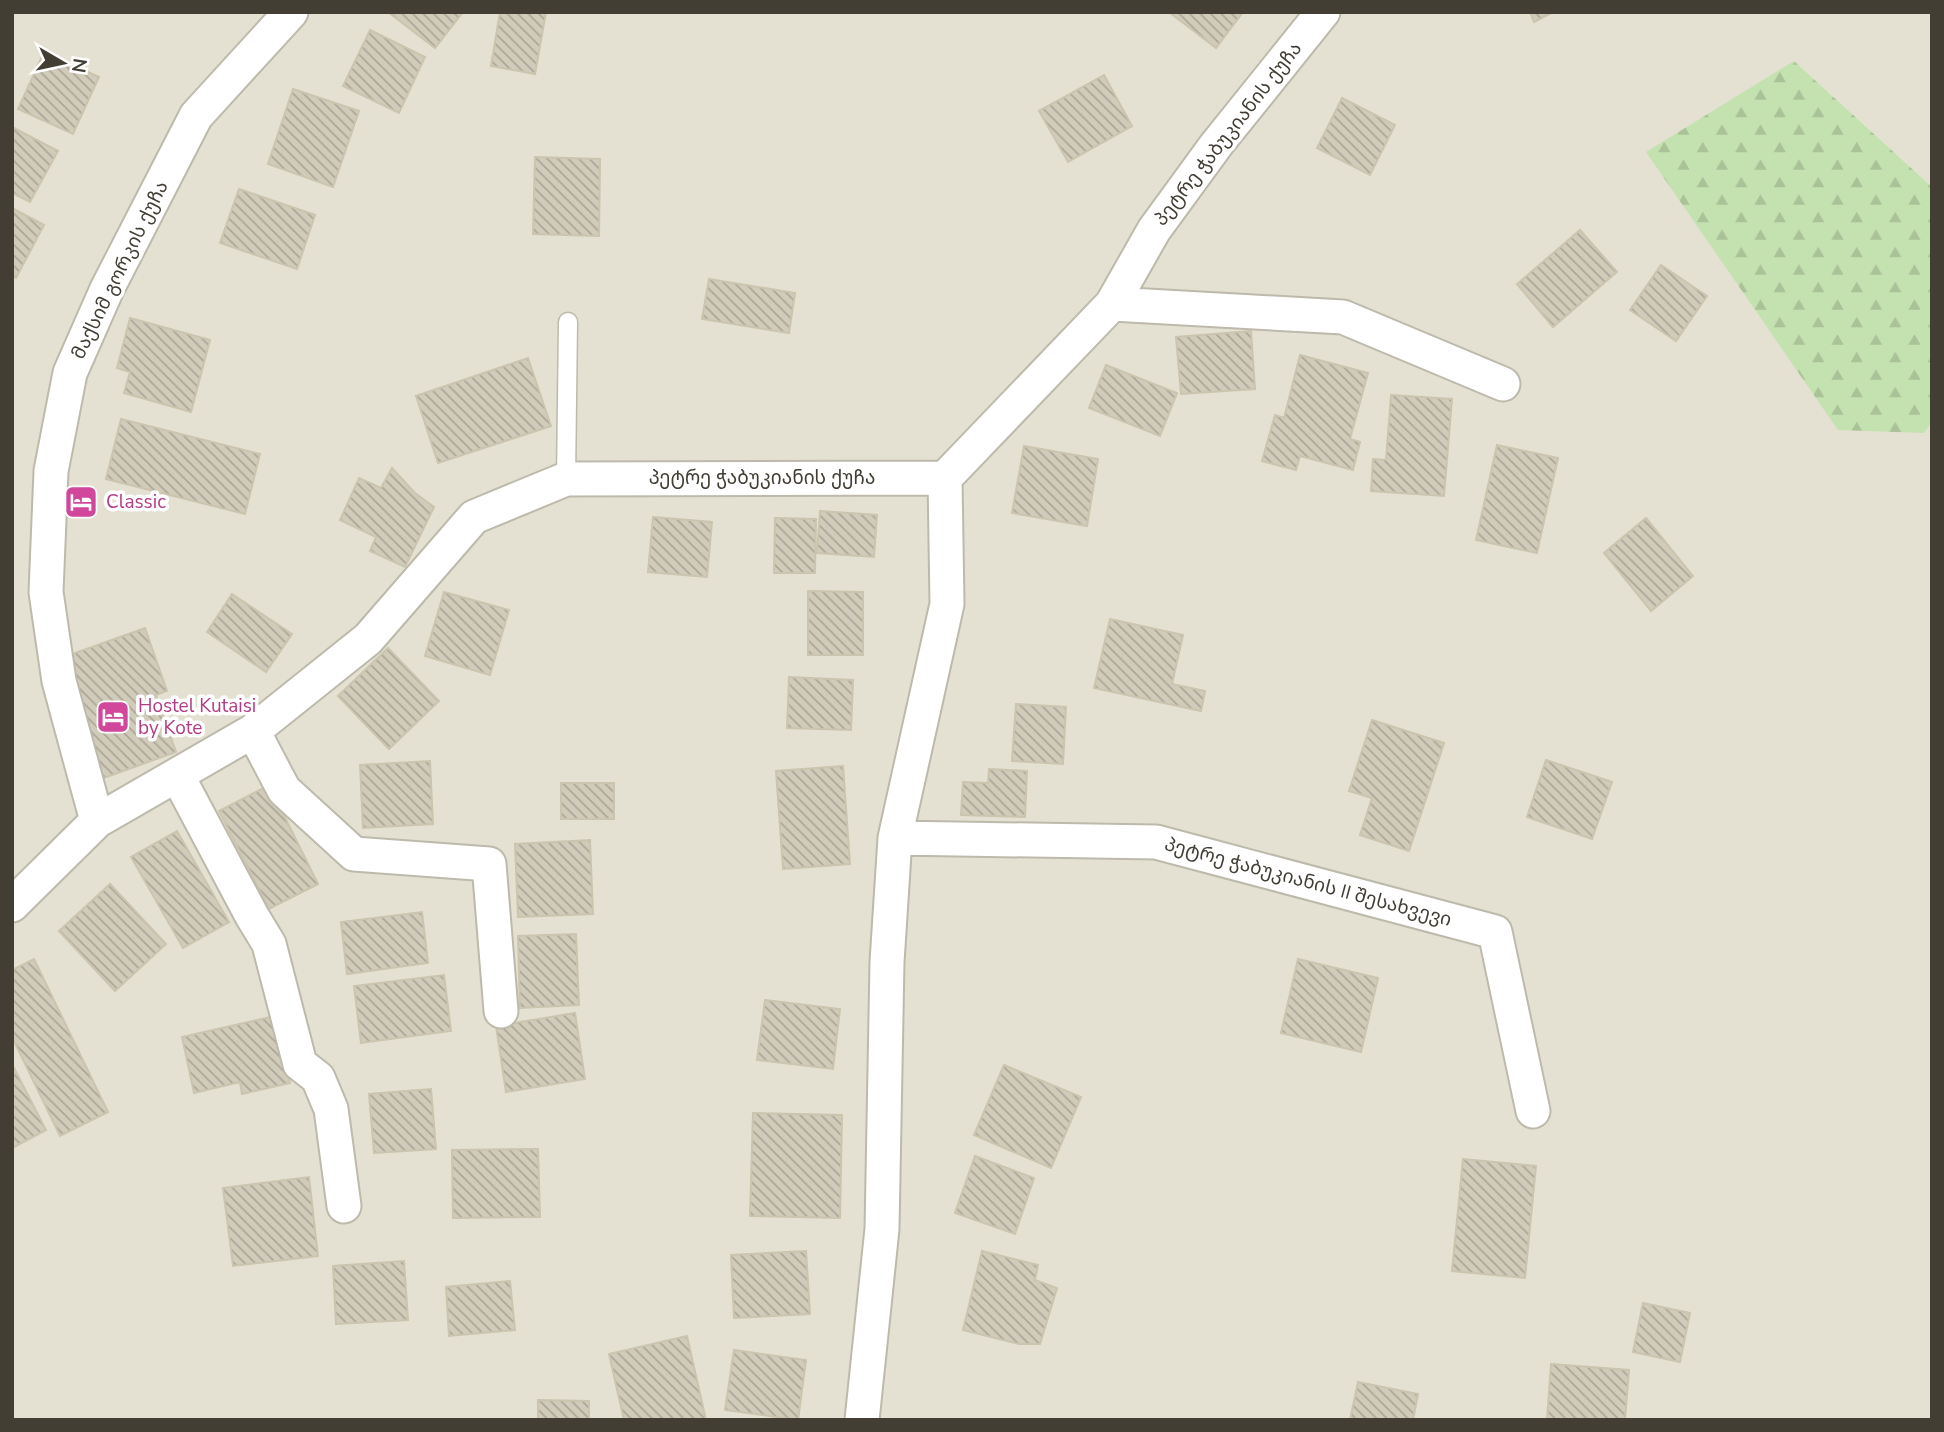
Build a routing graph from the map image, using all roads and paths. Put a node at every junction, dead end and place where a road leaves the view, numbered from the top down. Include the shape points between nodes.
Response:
1 (291, 12) edge
2 (1323, 12) edge
3 (1112, 304) junction
4 (568, 322) dead end
5 (1503, 384) dead end
6 (945, 478) junction
7 (566, 479) junction
8 (253, 731) junction
9 (177, 775) junction
10 (97, 821) junction
11 (895, 838) junction
12 (12, 905) edge
13 (502, 1011) dead end
14 (1533, 1111) dead end
15 (345, 1206) dead end
16 (862, 1420) edge

1 - 10 street, მაქსიმ გორკის ქუჩა via 196,116 107,289 70,373 51,471 46,592 59,681
2 - 3 street, პეტრე ჭაბუკიანის ქუჩა via 1154,230
3 - 5 street via 1343,317
3 - 6 street, პეტრე ჭაბუკიანის ქუჩა
4 - 7 lane
6 - 7 street, პეტრე ჭაბუკიანის ქუჩა
6 - 11 street via 947,604
7 - 8 street, პეტრე ჭაბუკიანის ქუჩა via 474,517 368,639
8 - 9 street, პეტრე ჭაბუკიანის ქუჩა
8 - 13 street via 284,790 354,855 489,864
9 - 10 street, პეტრე ჭაბუკიანის ქუჩა
9 - 15 street via 269,944 300,1064 318,1078 331,1109
10 - 12 street
11 - 14 street, პეტრე ჭაბუკიანის II შესახვევი via 1156,842 1495,932
11 - 16 street via 887,962 882,1229

